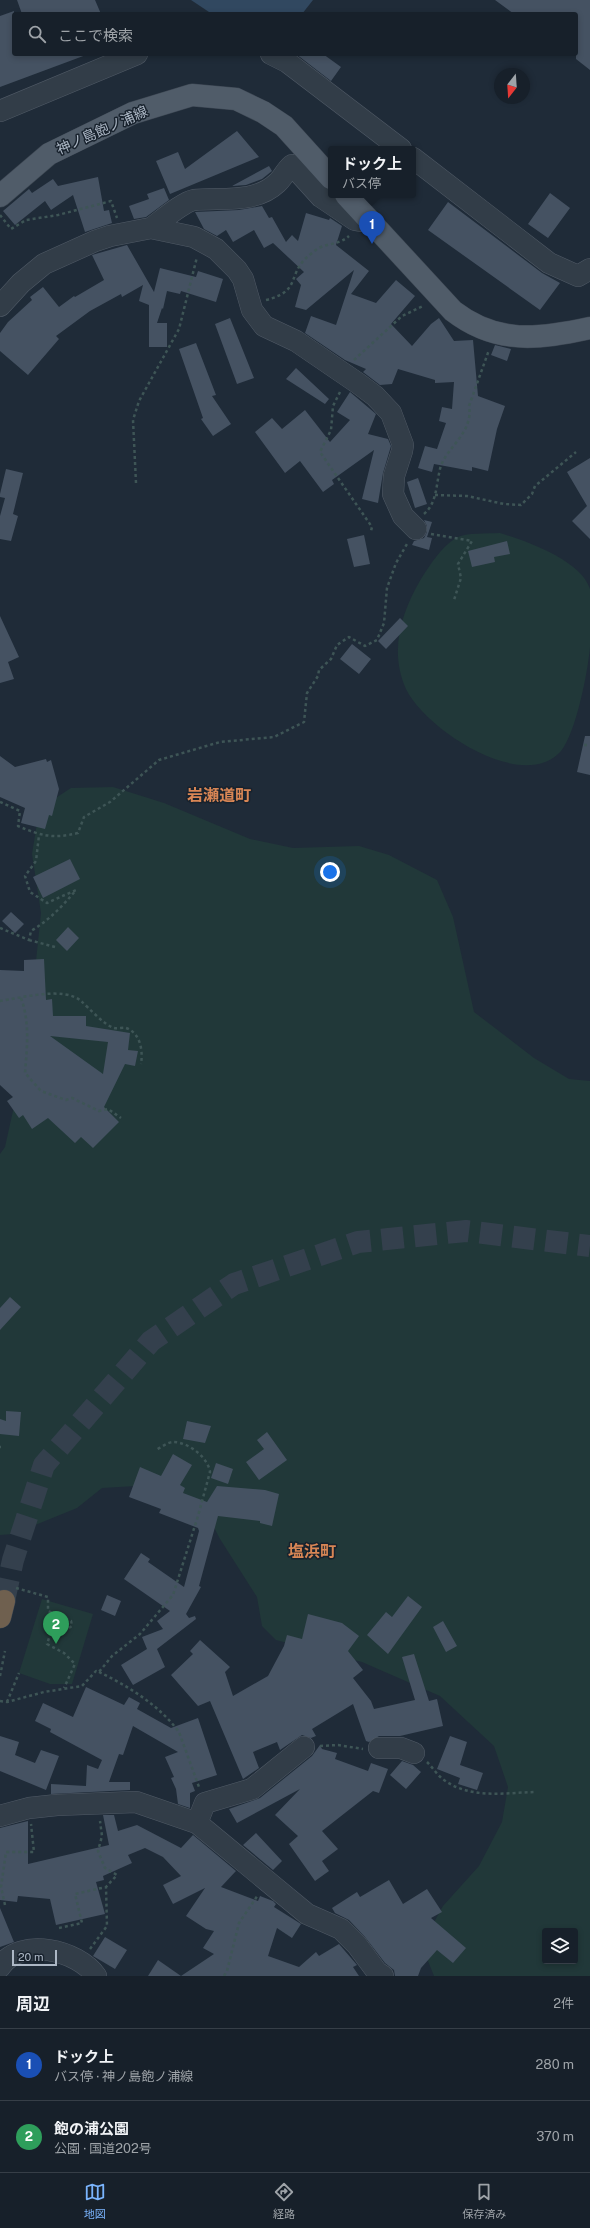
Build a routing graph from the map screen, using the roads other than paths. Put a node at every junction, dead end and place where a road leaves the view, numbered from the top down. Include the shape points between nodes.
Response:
1 (132, 56) edge
2 (275, 56) edge
3 (0, 111) edge
4 (397, 146) edge
5 (416, 160) edge
6 (328, 175) edge
7 (0, 196) edge
8 (348, 198) edge
9 (364, 219) junction
10 (151, 228) junction
11 (590, 269) edge
12 (0, 306) edge
13 (590, 328) edge
14 (416, 529) road end
15 (304, 1747) road end
16 (379, 1748) road end
17 (414, 1752) road end
18 (0, 1816) edge
19 (197, 1823) junction
20 (0, 1967) edge
21 (96, 1976) edge
22 (383, 1976) edge

1 - 3 street
2 - 4 street via 287,62
5 - 11 street via 550,263 578,276
6 - 7 main road, 神ノ島飽ノ浦線 via 284,126 263,112 236,100 192,94 133,113 48,154
8 - 9 main road
9 - 10 street via 355,220 321,197 292,165 283,172 276,184 266,190 238,198 194,200
9 - 13 main road via 453,311 472,323 496,332 537,338
10 - 12 street via 80,247 44,264 21,283
10 - 14 street via 186,235 216,249 243,279 250,304 259,321 268,329 296,341 359,384 391,413 402,445 394,476 393,494 403,516
15 - 19 street via 252,1790 205,1803
16 - 17 street via 401,1748
18 - 19 street via 29,1808 96,1802 136,1802
19 - 22 street via 307,1914 341,1929
20 - 21 street via 10,1956 29,1950 55,1952 80,1961

